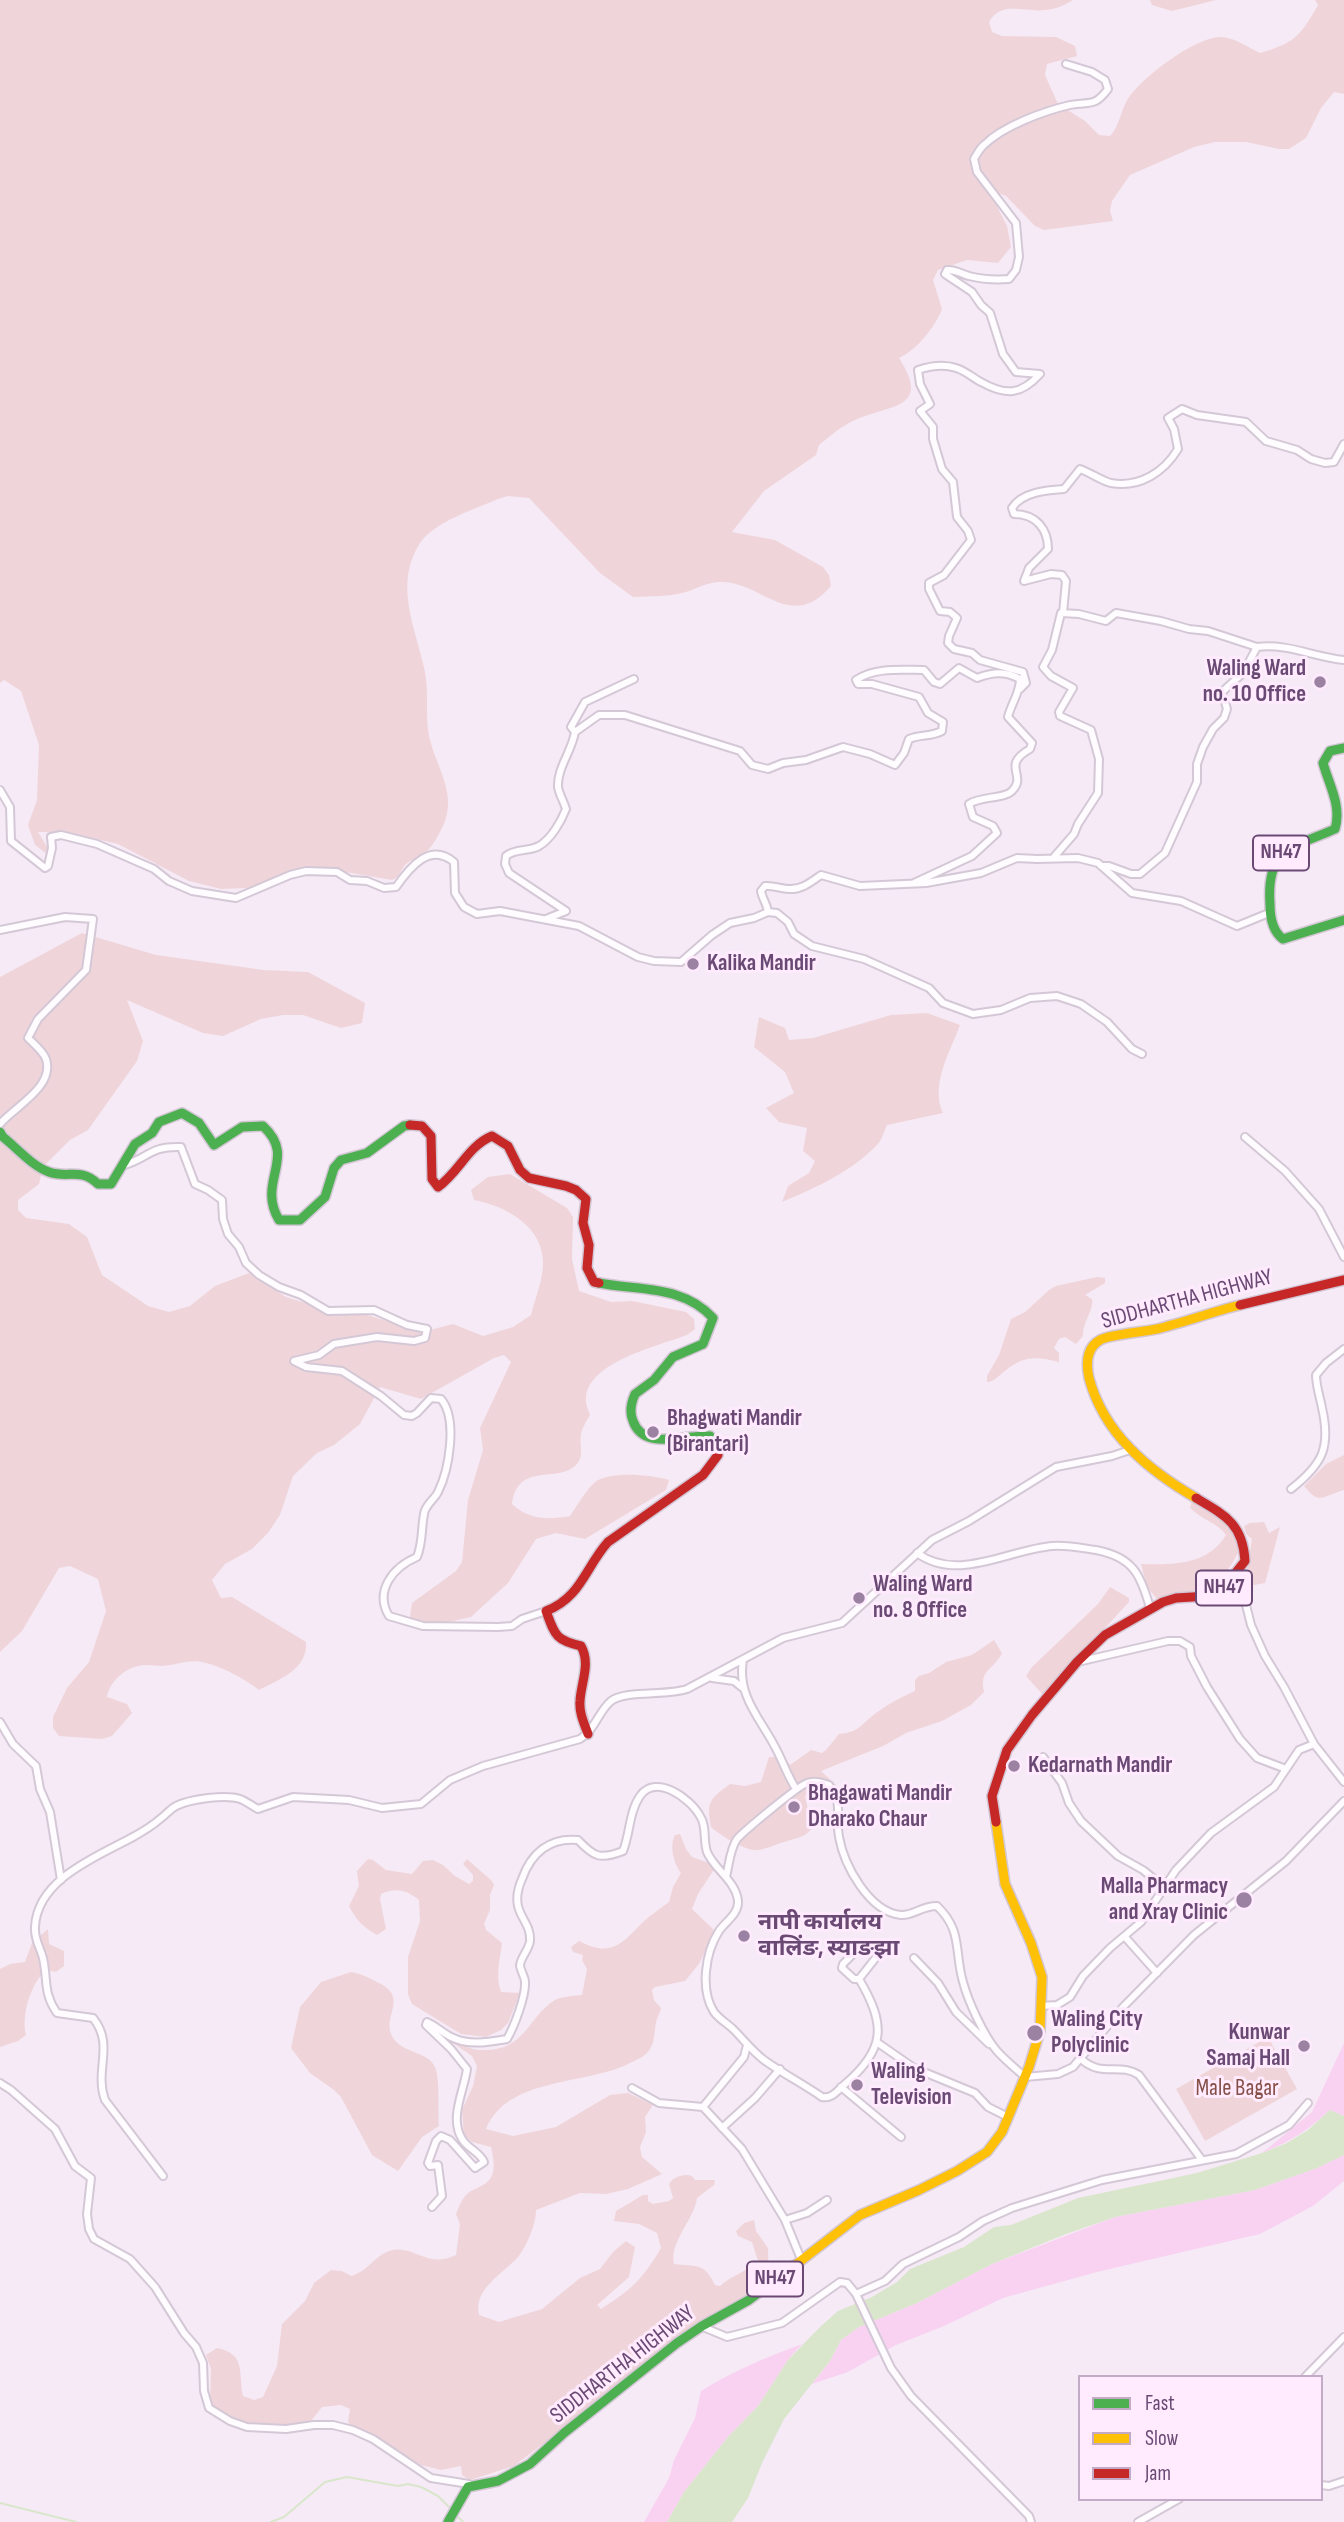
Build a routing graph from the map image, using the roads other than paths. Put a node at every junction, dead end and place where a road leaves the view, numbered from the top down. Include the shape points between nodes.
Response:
1 (1066, 64) dead end
2 (1344, 444) edge
3 (1063, 613) junction
4 (1257, 647) junction
5 (1344, 660) edge
6 (634, 679) dead end
7 (1020, 689) junction
8 (575, 732) junction
9 (1344, 748) edge
10 (0, 790) edge
11 (1054, 857) junction
12 (1101, 866) junction
13 (914, 883) junction
14 (768, 912) junction
15 (1271, 912) junction
16 (545, 920) junction
17 (1344, 920) edge
18 (0, 930) edge
19 (1142, 1054) dead end
20 (0, 1124) edge
21 (0, 1132) edge
22 (1245, 1137) dead end
23 (125, 1165) junction
24 (1344, 1257) edge
25 (1344, 1280) edge
26 (1344, 1349) edge
27 (1130, 1450) junction
28 (1291, 1489) dead end
29 (917, 1553) junction
30 (1238, 1573) junction
31 (1150, 1609) junction
32 (546, 1611) junction
33 (743, 1660) junction
34 (1077, 1662) junction
35 (710, 1678) junction
36 (745, 1691) junction
37 (0, 1722) edge
38 (588, 1734) junction
39 (1314, 1744) junction
40 (1043, 1757) dead end
41 (1286, 1769) junction
42 (1344, 1782) edge
43 (796, 1789) junction
44 (1344, 1802) edge
45 (726, 1877) junction
46 (61, 1880) junction
47 (1164, 1886) junction
48 (1125, 1937) junction
49 (914, 1958) dead end
50 (1157, 1973) junction
51 (859, 1979) junction
52 (1041, 2006) junction
53 (878, 2043) junction
54 (747, 2045) junction
55 (996, 2050) junction
56 (1081, 2059) junction
57 (780, 2069) junction
58 (1025, 2077) junction
59 (0, 2083) edge
60 (841, 2087) junction
61 (632, 2088) dead end
62 (1308, 2103) dead end
63 (703, 2107) junction
64 (1009, 2117) junction
65 (722, 2128) junction
66 (901, 2137) dead end
67 (1202, 2160) junction
68 (163, 2176) dead end
69 (827, 2200) dead end
70 (432, 2207) dead end
71 (785, 2220) junction
72 (801, 2259) junction
73 (854, 2291) junction
74 (702, 2326) junction
75 (1344, 2337) edge
76 (1307, 2375) edge
77 (1344, 2481) edge
78 (471, 2486) junction
79 (1323, 2486) edge
80 (1176, 2501) edge
81 (448, 2522) edge
82 (1031, 2522) edge
83 (1138, 2522) edge

1 - 7 street via 1105,80 1108,89 1101,99 1015,124 984,145 974,159 977,172 1016,223 1016,271 1009,279 999,280 953,269 945,274 972,292 990,313 1003,354 1016,372 1040,374 1030,386 1004,391 956,368 918,370 930,404 920,411 933,427 942,469 953,482 957,517 971,540 944,575 929,583 929,589 940,611 957,618 948,643 980,660 1023,672 1026,683
2 - 3 street via 1334,461 1325,463 1266,441 1245,422 1182,410 1168,418 1178,449 1159,473 1139,481 1110,483 1080,468 1064,489 1039,491 1015,503 1014,514 1038,522 1048,535 1048,549 1029,568 1024,582 1062,575 1066,580
3 - 4 street via 1106,621 1116,613 1208,631
3 - 11 street via 1042,667 1073,688 1060,716 1091,730 1100,780 1098,793 1074,834
4 - 5 street via 1271,645
4 - 12 street via 1244,673 1222,692 1227,709 1224,718 1203,747 1197,782 1165,853 1140,874
6 - 8 street via 584,702 571,727
7 - 8 street via 1020,680 1010,674 977,678 959,668 940,684 924,670 862,676 856,680 858,684 919,698 928,713 943,722 942,731 933,736 909,739 895,765 843,747 768,769 752,765 740,751 625,715 599,715
7 - 13 street via 1008,717 1032,743 1014,763 1014,790 969,804 973,817 997,832 972,856
8 - 16 street via 558,788 566,809 561,822 538,847 506,856 509,873 566,911
9 - 15 main road, NH47 via 1330,751 1323,763 1339,801 1340,823 1281,853 1269,874
10 - 16 street via 10,807 11,841 45,868 51,837 61,835 131,858 192,891 236,898 306,871 337,872 350,880 396,887 417,861 431,854 454,862 455,893 464,907 477,914 500,911
11 - 12 street via 1078,858
11 - 13 street via 1017,858 981,873
12 - 15 street via 1132,893 1181,901 1237,926
13 - 14 street via 860,886 821,875 788,890 765,886 761,896
14 - 16 street via 730,923 681,962 638,957 579,926
14 - 19 street via 777,913 794,934 812,946 864,959 929,988 943,1003 973,1014 1002,1010 1030,998 1056,996 1081,1004
15 - 17 main road, NH47 via 1276,932 1290,940 1309,929
18 - 20 street via 65,917 93,919 86,970 38,1019 28,1038 45,1056 44,1077
21 - 23 main road via 47,1171 71,1171 98,1184 111,1184
22 - 24 street via 1285,1171 1319,1209
23 - 32 street via 153,1149 181,1147 195,1184 222,1200 228,1234 259,1275 328,1311 374,1310 427,1329 425,1338 414,1341 377,1337 334,1344 319,1355 293,1361 342,1371 404,1415 417,1413 431,1398 447,1405 451,1427 448,1468 433,1501 426,1506 417,1557 393,1574 384,1588 389,1616 423,1626 498,1627
23 - 32 main road via 135,1144 159,1122 182,1113 199,1123 214,1145 242,1127 263,1126 276,1139 278,1155 270,1190 272,1212 279,1220 293,1222 325,1197 341,1160 367,1153 404,1126 422,1126 431,1136 432,1179 438,1187 450,1180 480,1140 492,1136 508,1146 529,1178 566,1186 586,1199 587,1268 594,1282 673,1292 706,1307 713,1318 703,1344 669,1360 654,1381 634,1396 630,1415 637,1430 651,1438 710,1436 717,1446 715,1460 700,1479 608,1542 583,1583
25 - 27 main road, SIDDHARTHA HIGHWAY / NH47 via 1101,1340 1088,1351 1086,1366 1094,1397
26 - 28 street via 1316,1375 1326,1441 1313,1471
27 - 29 street via 1056,1467
27 - 30 main road, SIDDHARTHA HIGHWAY / NH47 via 1162,1478 1226,1514 1244,1546 1245,1561
29 - 31 street via 929,1562 961,1566 1052,1546 1105,1552 1128,1561 1143,1583
29 - 33 street via 842,1623 783,1639
30 - 31 main road, SIDDHARTHA HIGHWAY / NH47 via 1221,1591 1176,1598
30 - 39 street via 1251,1625
31 - 34 main road, SIDDHARTHA HIGHWAY / NH47 via 1105,1635
32 - 38 main road via 563,1642 584,1650 580,1703
33 - 35 street
33 - 36 street
34 - 41 street via 1168,1641 1185,1643 1206,1687 1240,1739 1257,1758
34 - 52 main road, SIDDHARTHA HIGHWAY / NH47 via 1007,1750 992,1796 1005,1884 1042,1977
35 - 36 street via 734,1681
35 - 38 street via 673,1694 618,1697
36 - 43 street
37 - 46 street via 13,1744 36,1766 50,1812
38 - 46 street via 569,1744 483,1766 450,1780 421,1804 407,1807 293,1797 258,1809 238,1798 187,1802
39 - 41 street via 1299,1750
39 - 42 street
40 - 47 street via 1081,1821 1118,1856
41 - 47 street via 1274,1787 1211,1833
43 - 45 street via 737,1840
43 - 55 street via 818,1782 834,1791 842,1848 865,1893 875,1902 899,1915 937,1906 950,1918 963,1982
44 - 50 street via 1286,1861 1194,1935
45 - 54 street via 737,1909 710,1948 705,1985 713,2011
45 - 70 street via 706,1849 702,1818 677,1793 659,1787 640,1795 623,1851 591,1854 578,1839 564,1838 536,1853 525,1869 517,1897 530,1942 520,1965 525,1982 522,1997 507,2039 466,2042 426,2025 467,2069 458,2108 459,2134 484,2162 475,2168 441,2136 429,2163 438,2165 442,2196
46 - 68 street via 51,1889 35,1925 47,1999 57,2014 93,2018 102,2030 105,2050 100,2088 105,2100
47 - 48 street via 1141,1922
48 - 50 street
48 - 52 street via 1083,1976 1064,2002
49 - 55 street via 939,1983 956,2012
50 - 56 street
51 - 51 street via 843,1971 843,1964 864,1943 878,1955
51 - 53 street via 875,2010
52 - 58 main road, SIDDHARTHA HIGHWAY / NH47 via 1040,2031
53 - 60 street via 859,2072
53 - 64 street via 914,2068 975,2093 988,2107
54 - 57 street
54 - 63 street via 744,2057
55 - 58 street
56 - 58 street via 1058,2074
56 - 67 street via 1092,2068 1127,2068 1139,2074
57 - 60 street via 822,2097
57 - 65 street
58 - 64 main road, SIDDHARTHA HIGHWAY / NH47
59 - 78 street via 55,2129 75,2166 91,2178 86,2214 94,2239 130,2259 196,2347 204,2363 209,2408 247,2427 314,2424 354,2430 431,2478
60 - 66 street
61 - 63 street via 659,2103
62 - 67 street via 1289,2124 1259,2143 1236,2154
63 - 65 street
64 - 72 main road, SIDDHARTHA HIGHWAY / NH47 via 987,2152 919,2190 860,2215
65 - 71 street via 742,2148
67 - 73 street via 1102,2180 1012,2208 903,2264 885,2281
69 - 71 street
71 - 72 street
72 - 74 main road, SIDDHARTHA HIGHWAY / NH47 via 749,2300
73 - 74 street via 840,2281 782,2323 726,2337
73 - 82 street via 891,2368 911,2396
74 - 78 main road, SIDDHARTHA HIGHWAY / NH47 via 564,2433 530,2465 498,2481
75 - 76 street
77 - 79 street
78 - 81 main road
80 - 83 street

